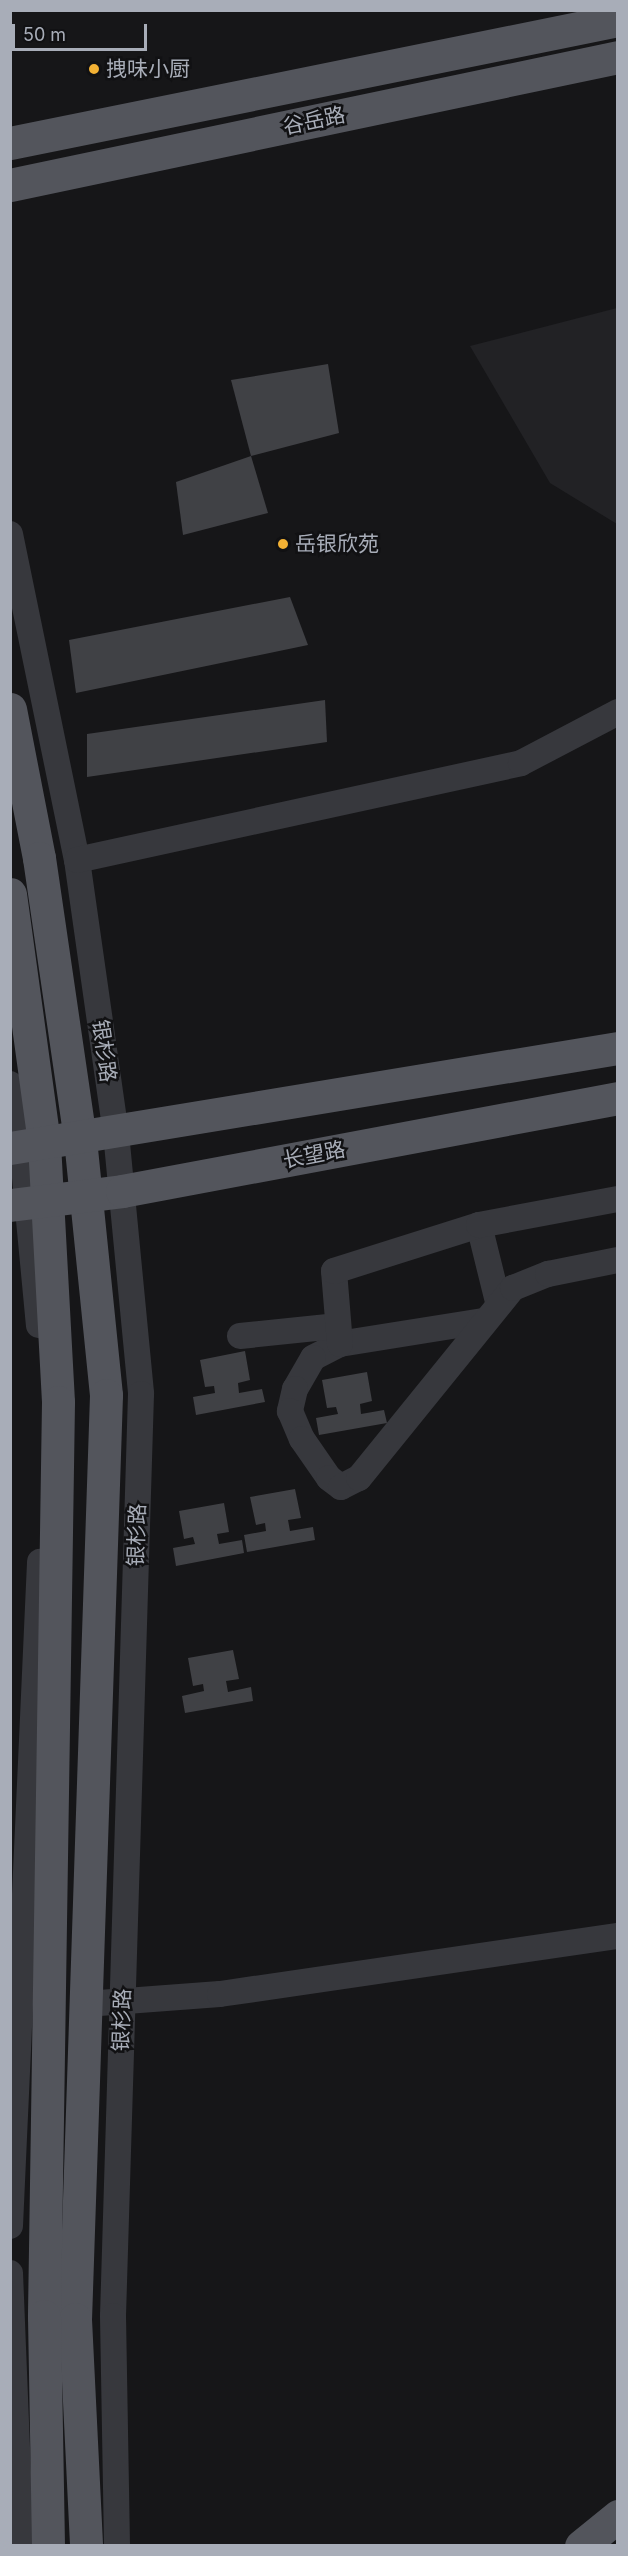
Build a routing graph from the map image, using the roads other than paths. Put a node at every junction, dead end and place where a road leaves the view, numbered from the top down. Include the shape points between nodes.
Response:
1 (618, 20) edge
2 (618, 57) edge
3 (10, 143) edge
4 (10, 185) edge
5 (10, 534) edge
6 (10, 709) edge
7 (618, 712) edge
8 (77, 860) junction
9 (10, 894) edge
10 (618, 1048) edge
11 (10, 1084) edge
12 (618, 1098) edge
13 (116, 1133) junction
14 (80, 1138) junction
15 (26, 1146) edge
16 (122, 1191) junction
17 (86, 1194) junction
18 (618, 1199) edge
19 (29, 1202) edge
20 (479, 1225) junction
21 (618, 1260) edge
22 (490, 1312) junction
23 (339, 1335) junction
24 (240, 1336) dead end
25 (280, 1336) junction
26 (303, 1372) junction
27 (25, 1897) junction
28 (10, 1921) edge
29 (618, 1936) edge
30 (10, 1985) edge
31 (123, 2001) junction
32 (86, 2004) junction
33 (20, 2013) junction
34 (10, 2226) edge
35 (10, 2273) edge
36 (618, 2516) edge
37 (21, 2546) edge
38 (48, 2546) edge
39 (86, 2546) edge
40 (117, 2546) edge
41 (581, 2546) edge

1 - 3 main road
2 - 4 main road, 谷岳路
5 - 8 street, 银杉路
6 - 14 main road, 银杉路 via 39,858
7 - 8 street via 521,763
8 - 13 street, 银杉路
9 - 15 main road
10 - 13 main road
11 - 15 street
12 - 16 main road, 长望路
13 - 14 main road
13 - 16 street, 银杉路
14 - 15 main road
14 - 17 main road, 银杉路
15 - 19 main road
16 - 17 main road, 长望路
16 - 31 street, 银杉路 via 141,1394
17 - 19 main road, 长望路
17 - 32 main road, 银杉路 via 106,1395
18 - 20 street
19 - 27 street via 45,1397
19 - 38 main road via 58,1402 44,2316
20 - 22 street
20 - 23 street via 334,1271
21 - 22 street via 532,1279
22 - 23 street
22 - 26 street via 349,1486 341,1487 329,1478 293,1422 292,1399
23 - 25 street
23 - 26 street
24 - 25 street
25 - 26 street
27 - 28 street
27 - 33 street
29 - 31 street via 220,1994
30 - 33 street
31 - 32 street
31 - 40 street, 银杉路 via 113,2316
32 - 39 main road, 银杉路 via 75,2319
33 - 34 street
35 - 37 street
36 - 41 main road

